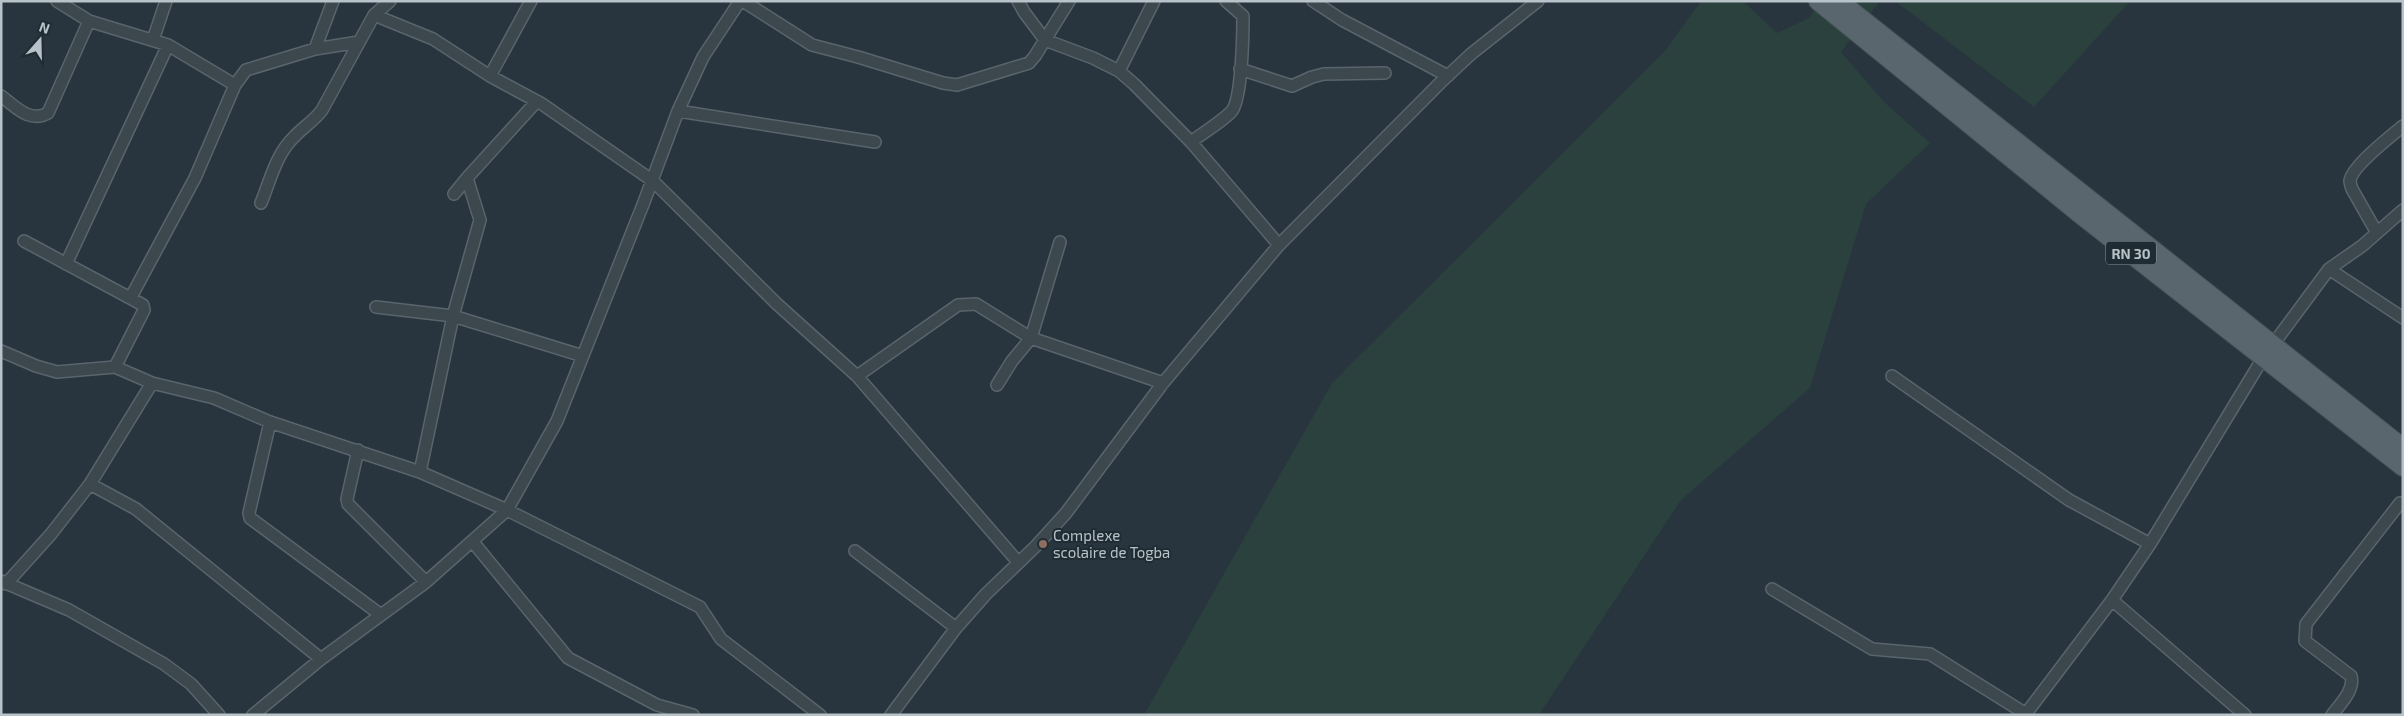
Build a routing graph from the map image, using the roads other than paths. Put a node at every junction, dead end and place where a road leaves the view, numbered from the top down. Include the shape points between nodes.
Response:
1 (57, 1) edge
2 (166, 1) edge
3 (333, 1) edge
4 (390, 1) edge
5 (531, 1) edge
6 (741, 1) edge
7 (1018, 1) edge
8 (1068, 1) edge
9 (1154, 1) edge
10 (1313, 1) edge
11 (1538, 1) edge
12 (1818, 1) edge
13 (1839, 1) edge
14 (1230, 2) edge
15 (374, 14) junction
16 (89, 22) junction
17 (1866, 32) junction
18 (153, 40) junction
19 (1045, 40) junction
20 (359, 42) junction
21 (168, 45) junction
22 (315, 49) junction
23 (1240, 69) junction
24 (1119, 71) junction
25 (1386, 74) dead end
26 (490, 76) junction
27 (1448, 76) junction
28 (235, 85) junction
29 (1, 96) edge
30 (537, 101) junction
31 (678, 111) junction
32 (2403, 126) edge
33 (875, 142) dead end
34 (1191, 142) junction
35 (467, 178) junction
36 (653, 180) junction
37 (454, 194) dead end
38 (261, 203) dead end
39 (2403, 210) edge
40 (2377, 233) junction
41 (24, 241) dead end
42 (1060, 242) dead end
43 (1280, 245) junction
44 (66, 264) junction
45 (2329, 269) junction
46 (131, 297) junction
47 (376, 307) dead end
48 (453, 316) junction
49 (2403, 318) edge
50 (1031, 338) junction
51 (1, 352) edge
52 (2267, 352) junction
53 (583, 356) junction
54 (115, 367) junction
55 (857, 376) junction
56 (1892, 376) dead end
57 (152, 383) junction
58 (1162, 383) junction
59 (997, 385) dead end
60 (270, 422) junction
61 (2403, 448) edge
62 (358, 450) junction
63 (2403, 467) edge
64 (420, 472) junction
65 (90, 484) junction
66 (2400, 503) dead end
67 (507, 510) junction
68 (473, 542) junction
69 (2150, 544) junction
70 (855, 551) dead end
71 (1018, 562) junction
72 (426, 582) junction
73 (4, 583) edge
74 (1772, 588) dead end
75 (2112, 600) junction
76 (381, 615) junction
77 (956, 628) junction
78 (321, 659) junction
79 (656, 710) edge
80 (258, 713) edge
81 (897, 713) edge
82 (2025, 714) edge
83 (2241, 714) edge
84 (219, 715) edge
85 (693, 715) edge
86 (820, 715) edge
87 (2332, 715) edge

1 - 16 street
2 - 18 street
3 - 22 street
4 - 15 street
5 - 26 street
6 - 19 street via 812,45 957,85 1028,63
6 - 31 street via 703,57
7 - 19 street
8 - 19 street
9 - 24 street
10 - 27 street via 1342,20
11 - 27 street
12 - 17 main road, RN 30
13 - 17 main road, RN 30
14 - 23 street via 1243,16
15 - 20 street
15 - 26 street via 433,39
16 - 18 street
16 - 29 street via 48,113 41,116 23,112
17 - 52 main road, RN 30
18 - 21 street
19 - 24 street
20 - 22 street
20 - 38 street via 315,120 281,152
21 - 28 street
21 - 44 street
22 - 28 street via 246,70
23 - 25 street via 1292,86 1324,74
23 - 34 street via 1237,102 1232,111
24 - 34 street
26 - 30 street
27 - 43 street
28 - 46 street via 195,178
30 - 35 street
30 - 36 street
31 - 33 street
31 - 36 street
32 - 40 street via 2354,172 2350,180
34 - 43 street
35 - 37 street
35 - 48 street via 480,220
36 - 53 street
36 - 55 street via 777,304
39 - 40 street
40 - 45 street
41 - 44 street
42 - 50 street
43 - 58 street
44 - 46 street
45 - 49 street
45 - 52 street
46 - 54 street via 143,305 144,310
47 - 48 street
48 - 53 street
48 - 64 street
50 - 55 street via 976,304 958,306
50 - 58 street
50 - 59 street
51 - 54 street via 57,372
52 - 61 main road, RN 30
52 - 63 main road, RN 30
52 - 69 street
53 - 67 street via 557,421
54 - 57 street
55 - 71 street
56 - 69 street via 2069,500
57 - 60 street via 214,398
57 - 65 street
58 - 71 street via 1066,513
60 - 62 street
60 - 76 street via 250,518
62 - 64 street
62 - 72 street via 347,502
64 - 67 street
65 - 73 street via 51,534
65 - 78 street via 136,509
66 - 87 street via 2306,624 2305,641 2351,676 2353,682
67 - 68 street
67 - 86 street via 700,607 721,639
68 - 72 street
68 - 79 street via 568,658
69 - 75 street
70 - 77 street
71 - 77 street
72 - 76 street
73 - 84 street via 69,610 164,664 191,684
74 - 82 street via 1872,649 1930,654
75 - 82 street
75 - 83 street
76 - 78 street
77 - 81 street
78 - 80 street
79 - 85 street

